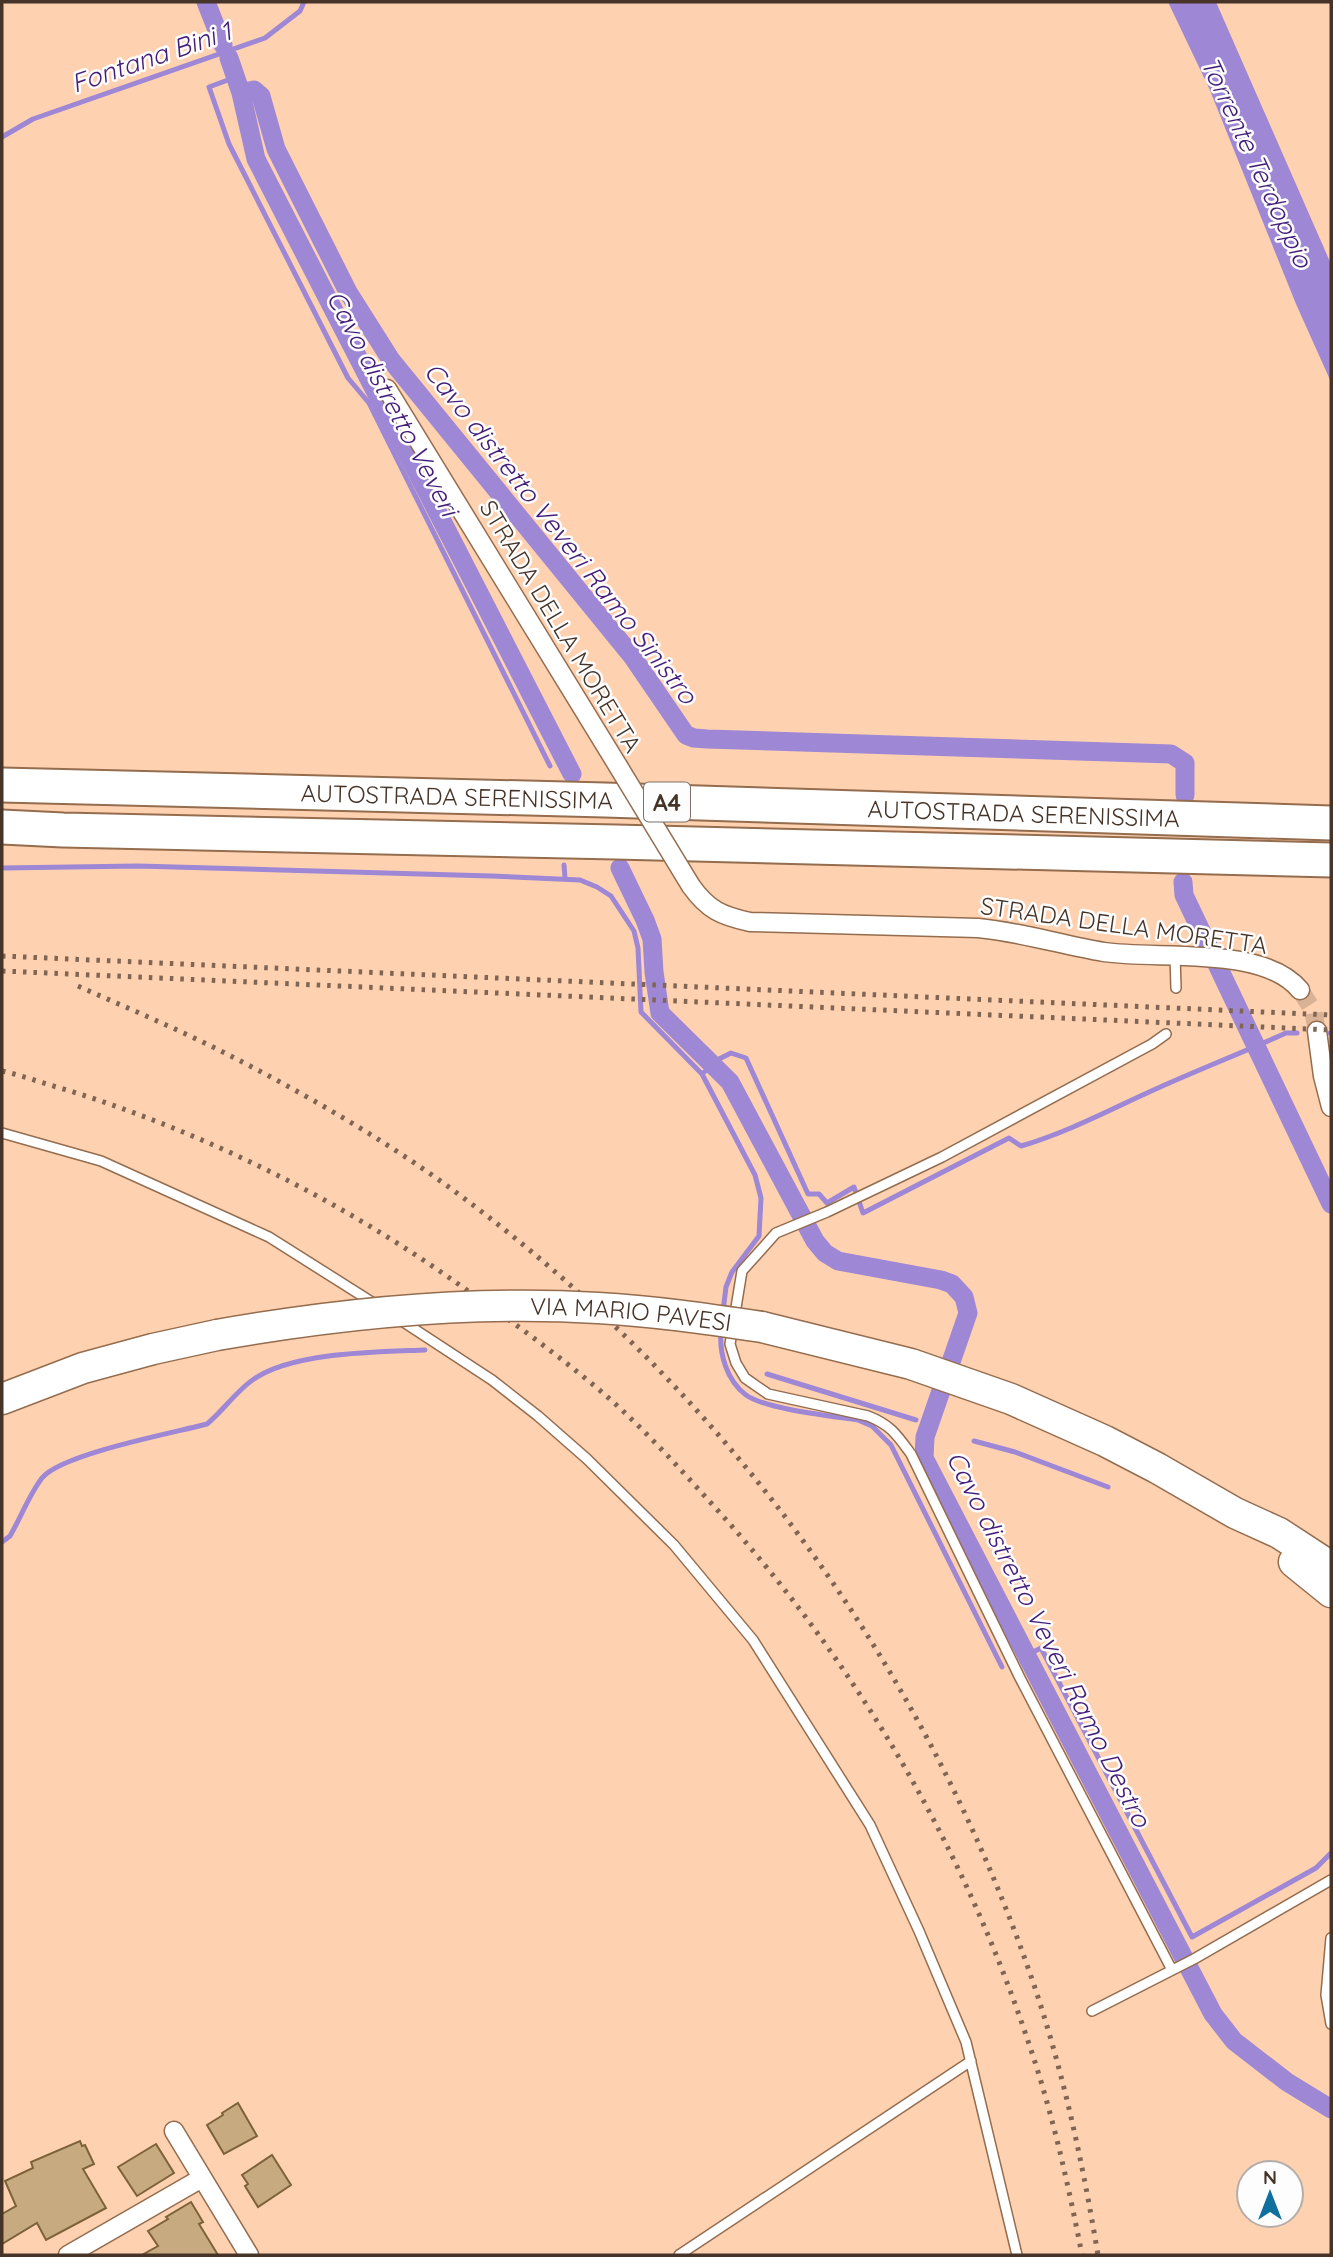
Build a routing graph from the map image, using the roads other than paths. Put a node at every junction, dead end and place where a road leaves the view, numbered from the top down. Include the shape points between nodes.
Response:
1 (387, 389) dead end
2 (2, 785) edge
3 (1331, 823) edge
4 (2, 827) edge
5 (1331, 860) edge
6 (1175, 956) junction
7 (1176, 988) dead end
8 (1300, 990) tunnel mouth
9 (1317, 1031) tunnel mouth
10 (1166, 1034) dead end
11 (1331, 1107) edge
12 (2, 1133) edge
13 (2, 1399) edge
14 (1235, 1513) junction
15 (1331, 1567) edge
16 (1331, 1591) edge
17 (1331, 1880) edge
18 (1331, 1938) edge
19 (1172, 1970) junction
20 (1093, 2011) dead end
21 (1331, 2024) edge
22 (971, 2061) junction
23 (174, 2131) dead end
24 (202, 2178) junction
25 (68, 2255) edge
26 (249, 2255) edge
27 (679, 2255) edge
28 (1017, 2255) edge

1 - 6 street, STRADA DELLA MORETTA, bridge via 691,886 708,906 750,922 1009,930 1106,952
2 - 3 highway, AUTOSTRADA SERENISSIMA / A4
4 - 5 highway, AUTOSTRADA SERENISSIMA / A4
6 - 7 lane
6 - 8 street, STRADA DELLA MORETTA via 1257,964 1278,972
9 - 11 street
10 - 19 lane via 964,1145 776,1233 742,1271 730,1344 746,1378 768,1394 869,1416 895,1432 911,1454 1020,1678
12 - 22 lane via 101,1161 269,1237 461,1359 587,1458 674,1545 761,1651 870,1825 924,1942
13 - 14 main road, VIA MARIO PAVESI, bridge via 83,1368 153,1349 284,1323 393,1311 598,1308 762,1326 947,1376 1105,1441
14 - 15 main road via 1279,1533
14 - 16 main road
17 - 19 lane
18 - 21 lane via 1326,1995
19 - 20 lane
22 - 27 lane
22 - 28 lane
23 - 24 street
24 - 25 street
24 - 26 street

